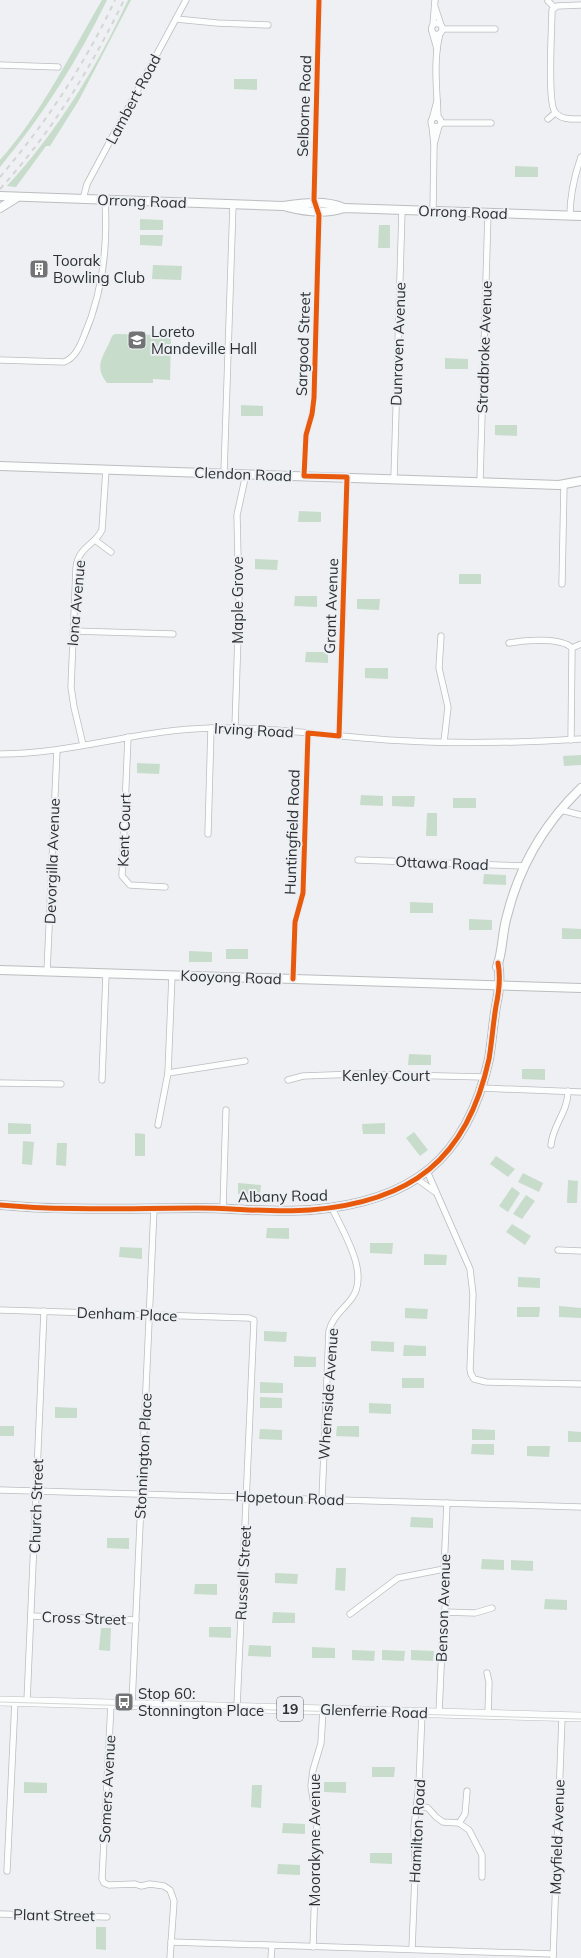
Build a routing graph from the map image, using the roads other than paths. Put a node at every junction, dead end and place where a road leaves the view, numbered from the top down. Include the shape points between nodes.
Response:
1 (186, 0) edge
2 (319, 0) edge
3 (548, 0) edge
4 (435, 3) edge
5 (581, 5) edge
6 (554, 7) junction
7 (176, 19) junction
8 (268, 25) dead end
9 (433, 28) junction
10 (441, 29) junction
11 (495, 29) dead end
12 (438, 52) junction
13 (0, 65) edge
14 (58, 67) dead end
15 (437, 101) junction
16 (555, 113) junction
17 (548, 119) dead end
18 (581, 119) edge
19 (439, 122) junction
20 (432, 123) junction
21 (491, 123) dead end
22 (434, 144) junction
23 (581, 157) edge
24 (0, 196) edge
25 (19, 197) junction
26 (83, 199) junction
27 (105, 200) junction
28 (232, 204) junction
29 (316, 207) junction
30 (0, 208) edge
31 (402, 210) junction
32 (433, 211) junction
33 (488, 213) junction
34 (570, 216) junction
35 (581, 216) edge
36 (0, 360) edge
37 (0, 466) edge
38 (106, 469) junction
39 (224, 473) junction
40 (246, 474) junction
41 (304, 476) junction
42 (347, 477) junction
43 (394, 478) junction
44 (480, 481) junction
45 (581, 481) edge
46 (564, 485) junction
47 (95, 540) junction
48 (111, 552) dead end
49 (562, 584) dead end
50 (73, 631) junction
51 (173, 634) dead end
52 (441, 636) dead end
53 (510, 643) dead end
54 (581, 644) edge
55 (572, 648) junction
56 (235, 727) junction
57 (212, 728) junction
58 (308, 733) junction
59 (339, 736) junction
60 (128, 737) junction
61 (581, 739) edge
62 (571, 740) junction
63 (444, 742) junction
64 (83, 745) junction
65 (56, 750) junction
66 (0, 754) edge
67 (581, 788) edge
68 (561, 810) junction
69 (581, 815) edge
70 (208, 834) dead end
71 (358, 860) dead end
72 (525, 866) junction
73 (165, 887) dead end
74 (0, 970) edge
75 (48, 972) junction
76 (106, 974) junction
77 (172, 975) junction
78 (293, 979) junction
79 (497, 984) junction
80 (581, 988) edge
81 (245, 1061) dead end
82 (168, 1073) junction
83 (485, 1077) junction
84 (102, 1080) dead end
85 (288, 1080) dead end
86 (0, 1082) edge
87 (61, 1084) dead end
88 (482, 1088) junction
89 (568, 1091) junction
90 (581, 1092) edge
91 (226, 1110) dead end
92 (158, 1125) dead end
93 (551, 1144) dead end
94 (427, 1171) junction
95 (417, 1179) junction
96 (435, 1192) junction
97 (0, 1205) edge
98 (154, 1208) junction
99 (223, 1208) junction
100 (332, 1208) junction
101 (558, 1250) dead end
102 (581, 1251) edge
103 (0, 1310) edge
104 (44, 1311) junction
105 (150, 1314) junction
106 (254, 1320) joint
107 (581, 1384) edge
108 (0, 1490) edge
109 (36, 1491) junction
110 (142, 1494) junction
111 (247, 1497) junction
112 (322, 1499) junction
113 (447, 1503) junction
114 (581, 1507) edge
115 (444, 1569) junction
116 (492, 1608) dead end
117 (444, 1612) junction
118 (350, 1614) dead end
119 (31, 1616) junction
120 (136, 1620) junction
121 (487, 1673) dead end
122 (0, 1701) edge
123 (16, 1701) junction
124 (27, 1701) junction
125 (111, 1704) junction
126 (132, 1704) junction
127 (238, 1707) junction
128 (323, 1710) junction
129 (422, 1713) junction
130 (439, 1713) junction
131 (488, 1714) junction
132 (562, 1717) junction
133 (581, 1717) edge
134 (467, 1791) dead end
135 (417, 1805) junction
136 (459, 1823) junction
137 (7, 1871) dead end
138 (482, 1877) dead end
139 (0, 1914) edge
140 (107, 1917) dead end
141 (171, 1942) junction
142 (272, 1946) junction
143 (313, 1946) junction
144 (412, 1949) junction
145 (553, 1956) edge
146 (170, 1958) edge
147 (271, 1958) edge

1 - 7 street, Lambert Road
2 - 29 street, Selborne Road
3 - 6 street
4 - 9 street
4 - 10 street
5 - 6 street
6 - 16 street via 551,99
7 - 8 street
7 - 26 street, Lambert Road via 87,184
9 - 10 street via 436,24
9 - 10 street via 435,34
9 - 12 street
10 - 11 street
10 - 12 street
12 - 15 street
13 - 14 street
15 - 19 street
15 - 20 street
16 - 17 street
16 - 18 street via 567,118
19 - 20 street
19 - 20 street via 435,118
19 - 21 street
19 - 22 street
20 - 22 street
22 - 32 street
23 - 34 street via 571,192
24 - 25 street, Orrong Road
25 - 26 street, Orrong Road
25 - 30 street
26 - 27 street, Orrong Road
27 - 28 street, Orrong Road
27 - 36 street via 106,241 103,276 94,312 78,348 70,359 64,362
28 - 29 street, Orrong Road via 283,206 301,211
28 - 39 street
29 - 31 street, Orrong Road via 332,212 344,208
29 - 41 street, Sargood Street via 314,398 306,435
31 - 32 street, Orrong Road
31 - 43 street, Dunraven Avenue
32 - 33 street, Orrong Road
33 - 34 street, Orrong Road
33 - 44 street, Stradbroke Avenue
34 - 35 street, Orrong Road
37 - 38 street, Clendon Road
38 - 39 street, Clendon Road
38 - 47 street, Iona Avenue via 103,523
39 - 40 street, Clendon Road
40 - 41 street, Clendon Road
40 - 56 street, Maple Grove via 237,515 239,604
41 - 42 street, Clendon Road
42 - 43 street, Clendon Road
42 - 59 street, Grant Avenue
43 - 44 street, Clendon Road
44 - 46 street, Clendon Road
45 - 46 street, Clendon Road
46 - 49 street
47 - 48 street
47 - 50 street, Iona Avenue via 83,549 78,559
50 - 51 street
50 - 64 street, Iona Avenue via 72,687
52 - 63 street via 439,668 448,707
53 - 55 street via 561,642
54 - 55 street
55 - 62 street
56 - 57 street, Irving Road
56 - 58 street, Irving Road
57 - 60 street, Irving Road
57 - 70 street
58 - 59 street, Irving Road
58 - 78 street, Huntingfield Road via 303,893 295,922
59 - 63 street, Irving Road
60 - 64 street, Irving Road
60 - 73 street, Kent Court via 122,876 130,885
61 - 62 street, Irving Road
62 - 63 street, Irving Road
64 - 65 street, Irving Road
65 - 66 street, Irving Road
65 - 75 street, Devorgilla Avenue
67 - 68 street, Albany Road
68 - 69 street
68 - 72 street, Albany Road via 542,834
71 - 72 street, Ottawa Road
72 - 79 street, Albany Road via 508,910 495,971
74 - 75 street, Kooyong Road
75 - 76 street, Kooyong Road
76 - 77 street, Kooyong Road
76 - 84 street
77 - 78 street, Kooyong Road
77 - 82 street
78 - 79 street, Kooyong Road
79 - 80 street, Kooyong Road
79 - 83 street, Albany Road via 494,1030
81 - 82 street
82 - 92 street
83 - 85 street, Kenley Court via 357,1074 303,1076
83 - 88 street, Albany Road
86 - 87 street
88 - 89 street
88 - 94 street, Albany Road via 454,1144 441,1160
89 - 90 street
89 - 93 street via 568,1103 554,1131
91 - 99 street
94 - 95 street, Albany Road
94 - 96 street
95 - 96 street
95 - 100 street, Albany Road via 371,1201
96 - 107 street via 470,1269 473,1294 470,1374 474,1379 486,1382
97 - 98 street, Albany Road
98 - 99 street, Albany Road
98 - 105 street, Stonnington Place
99 - 100 street, Albany Road
100 - 112 street, Whernside Avenue via 356,1260 359,1276 353,1296 332,1322 329,1331
101 - 102 street
103 - 104 street, Denham Place
104 - 105 street, Denham Place
104 - 109 street, Church Street
105 - 106 street, Denham Place
105 - 110 street, Stonnington Place
106 - 111 street, Russell Street
108 - 109 street, Hopetoun Road
109 - 110 street, Hopetoun Road
109 - 119 street, Church Street
110 - 111 street, Hopetoun Road
110 - 120 street, Stonnington Place
111 - 112 street, Hopetoun Road
111 - 127 street, Russell Street
112 - 113 street, Hopetoun Road
113 - 114 street, Hopetoun Road
113 - 115 street, Benson Avenue
115 - 117 street, Benson Avenue
115 - 118 street via 398,1578
116 - 117 street via 475,1613
117 - 130 street, Benson Avenue
119 - 120 street, Cross Street
119 - 124 street, Church Street
120 - 126 street, Stonnington Place
121 - 131 street
122 - 123 main road, Glenferrie Road / 19
123 - 124 main road, Glenferrie Road / 19
123 - 137 street
124 - 125 main road, Glenferrie Road / 19
125 - 126 main road, Glenferrie Road / 19
125 - 141 street, Somers Avenue via 102,1879 109,1885 150,1884 161,1885 170,1890
126 - 127 main road, Glenferrie Road / 19
127 - 128 main road, Glenferrie Road / 19
128 - 129 main road, Glenferrie Road / 19
128 - 143 street, Moorakyne Avenue via 321,1743 311,1786 317,1826
129 - 130 main road, Glenferrie Road / 19
129 - 135 street, Hamilton Road
130 - 131 main road, Glenferrie Road / 19
131 - 132 main road, Glenferrie Road / 19
132 - 133 main road, Glenferrie Road / 19
132 - 145 street, Mayfield Avenue
134 - 136 street via 465,1814
135 - 136 street via 428,1808 443,1822
135 - 144 street, Hamilton Road via 414,1826
136 - 138 street via 469,1830 479,1847 483,1862
139 - 140 street, Plant Street
141 - 142 street
141 - 146 street, Somers Avenue
142 - 143 street
142 - 147 street
143 - 144 street
144 - 145 street

